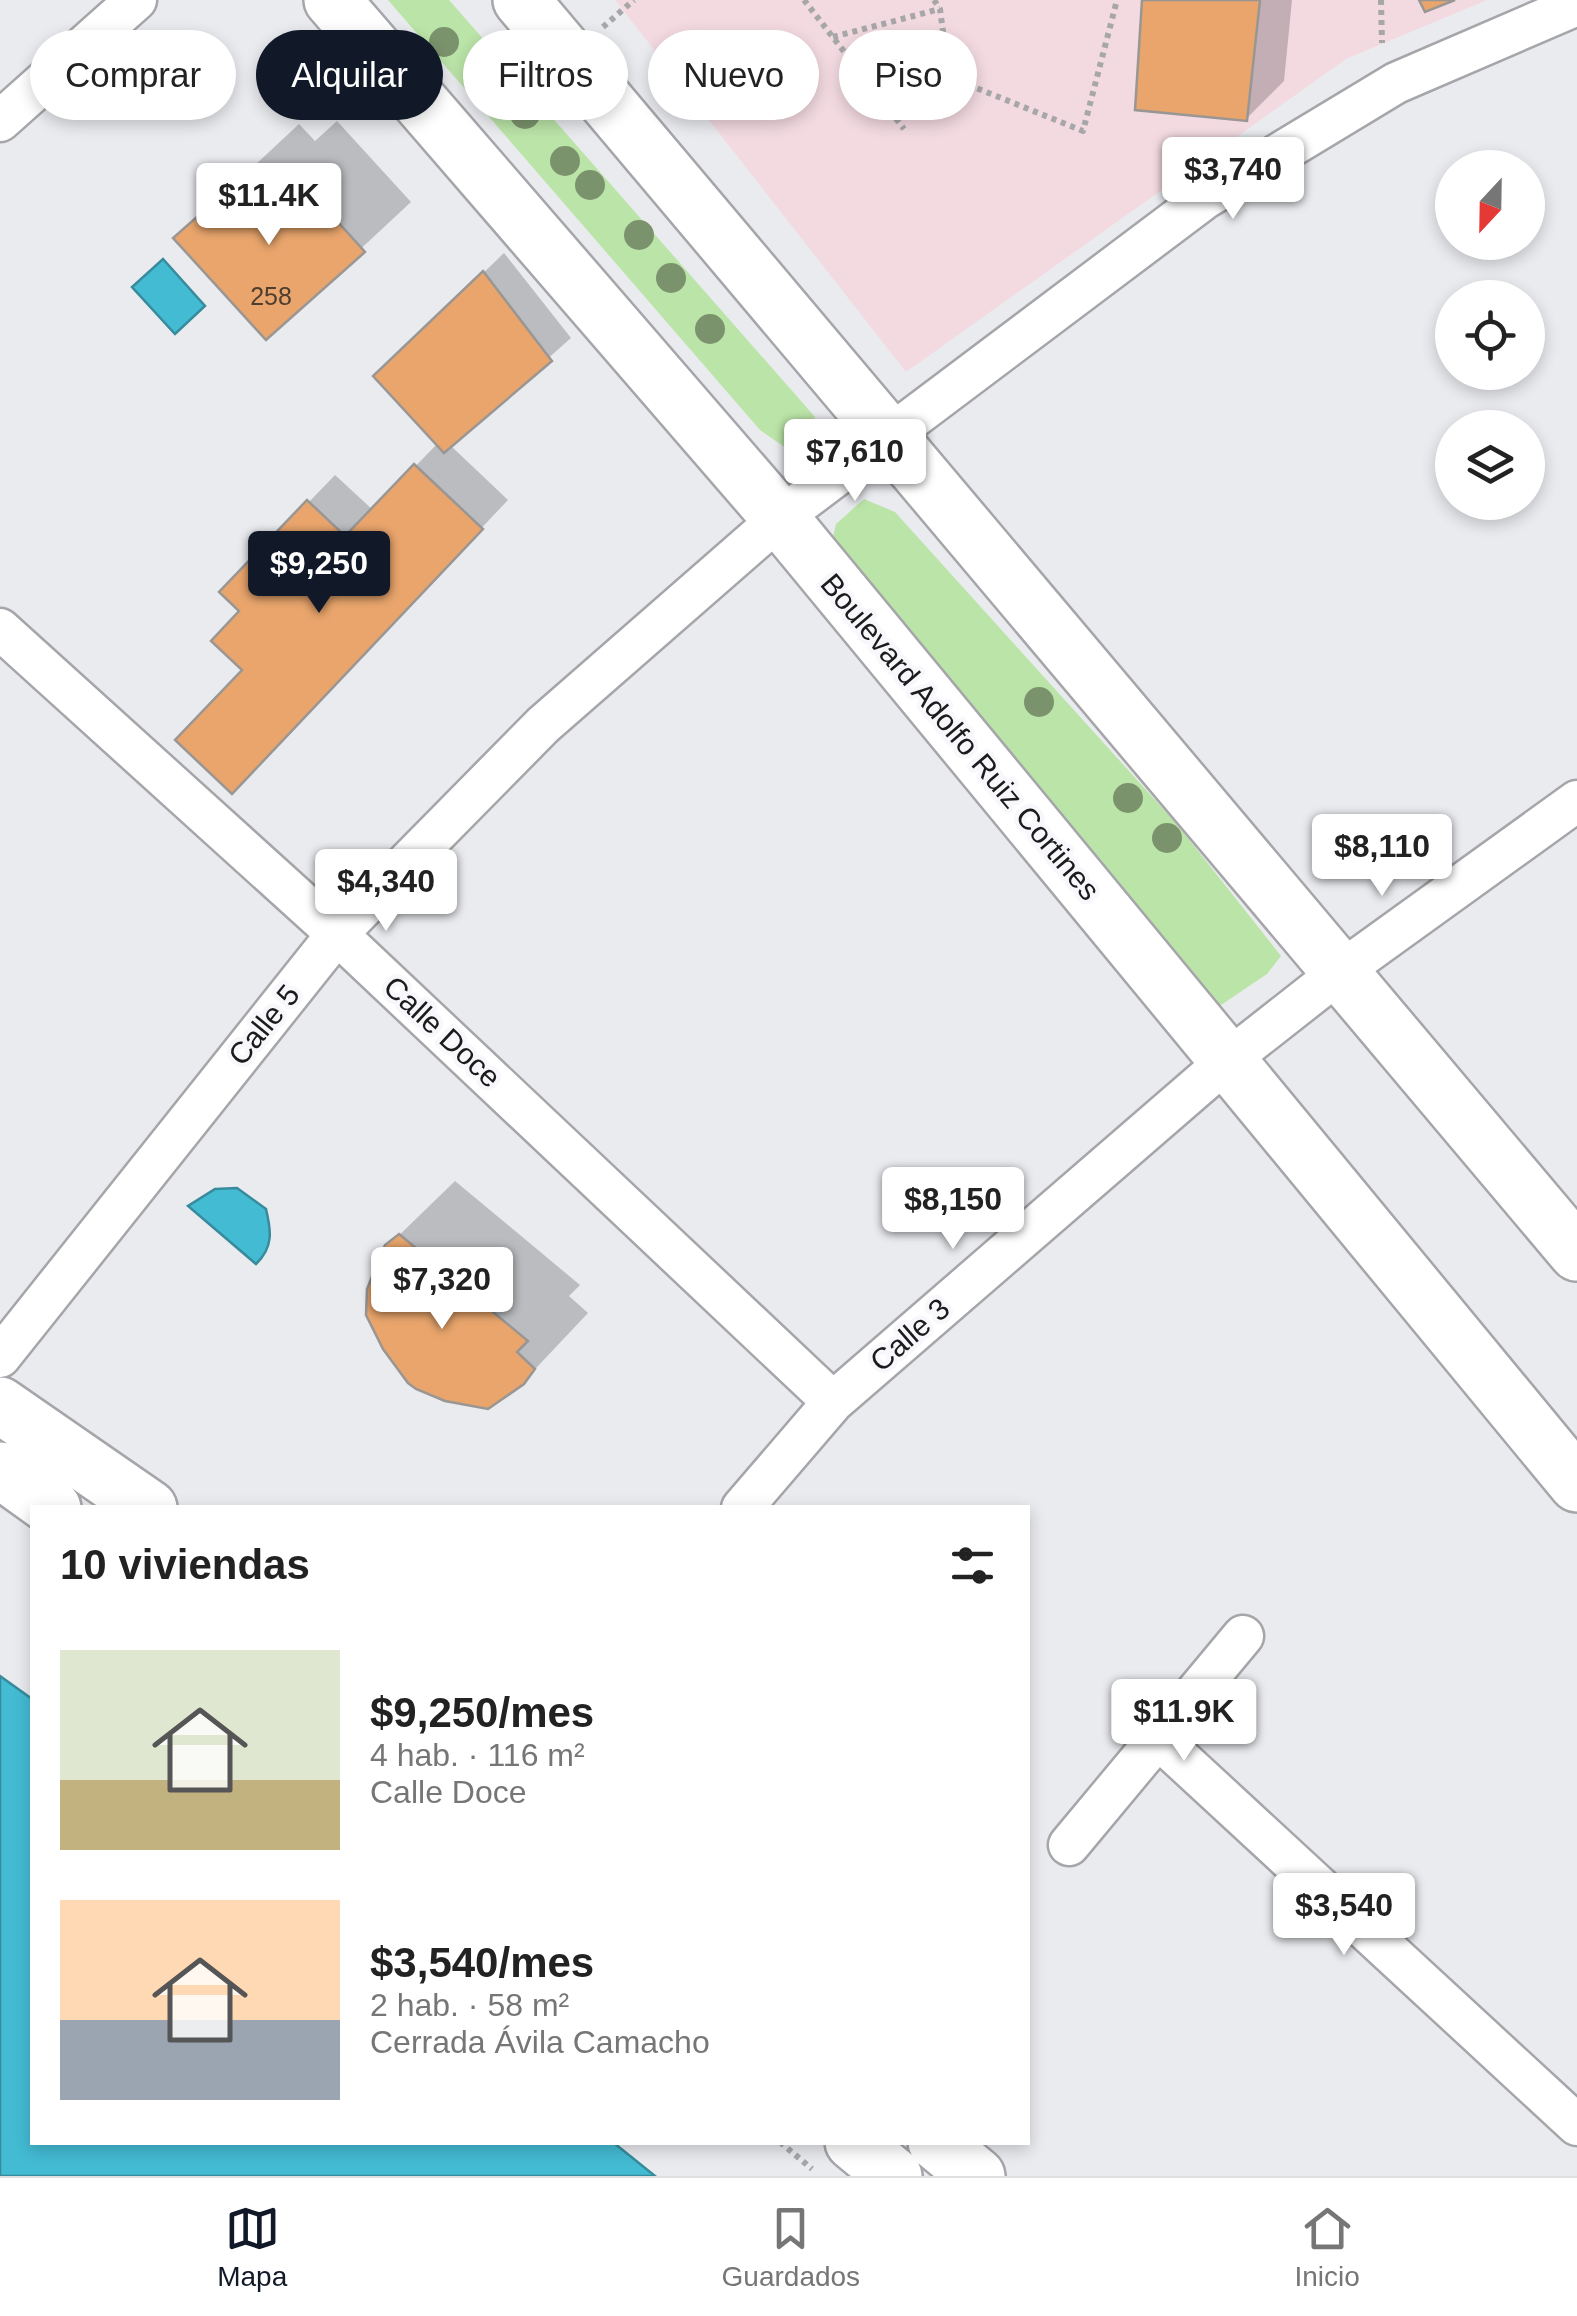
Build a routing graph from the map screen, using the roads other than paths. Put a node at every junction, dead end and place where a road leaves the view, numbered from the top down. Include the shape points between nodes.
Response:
1 (136, 0) edge
2 (332, 0) edge
3 (520, 0) edge
4 (1577, 4) edge
5 (0, 121) edge
6 (888, 434) junction
7 (780, 518) junction
8 (0, 629) edge
9 (1577, 802) edge
10 (337, 934) junction
11 (1340, 972) junction
12 (1228, 1060) junction
13 (1577, 1254) edge
14 (0, 1357) edge
15 (833, 1402) junction
16 (0, 1404) edge
17 (0, 1470) edge
18 (1577, 1484) edge
19 (49, 1505) edge
20 (145, 1505) edge
21 (745, 1505) edge
22 (1243, 1636) dead end
23 (1159, 1739) junction
24 (1069, 1846) dead end
25 (1577, 2125) edge
26 (857, 2145) edge
27 (940, 2145) edge
28 (894, 2176) edge
29 (977, 2176) edge

1 - 5 street
2 - 7 main road, Boulevard Adolfo Ruiz Cortines
3 - 6 main road
4 - 6 street, Calle 5 via 1396,83 1204,198
6 - 7 street, Calle 5
6 - 11 main road
7 - 10 street, Calle 5 via 543,725
7 - 12 main road, Boulevard Adolfo Ruiz Cortines
8 - 10 street, Calle Doce
9 - 11 street, Calle 3
10 - 14 street, Calle 5
10 - 15 street, Calle Doce
11 - 12 street, Calle 3
11 - 13 main road
12 - 15 street, Calle 3
12 - 18 main road, Boulevard Adolfo Ruiz Cortines
15 - 21 street, Calle 3
16 - 20 main road
17 - 19 main road
22 - 23 street
23 - 24 street
23 - 25 street
26 - 28 main road
27 - 29 main road

